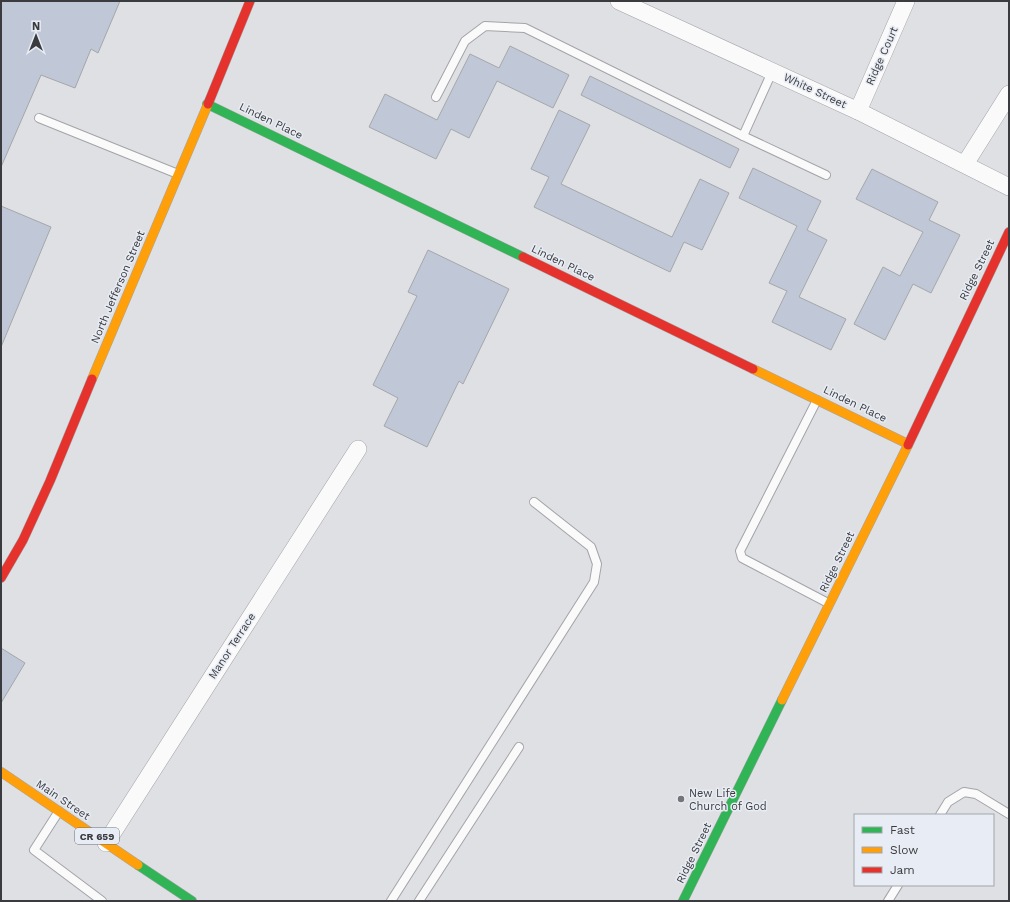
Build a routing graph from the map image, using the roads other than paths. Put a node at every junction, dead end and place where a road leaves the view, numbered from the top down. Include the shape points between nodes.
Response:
1 (250, 1) edge
2 (619, 1) edge
3 (906, 1) edge
4 (772, 72) junction
5 (1009, 94) edge
6 (436, 97) dead end
7 (207, 104) junction
8 (858, 111) junction
9 (39, 118) dead end
10 (743, 136) junction
11 (965, 164) junction
12 (179, 175) junction
13 (826, 175) dead end
14 (1009, 187) edge
15 (1009, 232) edge
16 (817, 399) junction
17 (908, 444) junction
18 (358, 449) dead end
19 (534, 502) dead end
20 (1, 578) edge
21 (829, 604) junction
22 (519, 747) dead end
23 (1, 772) edge
24 (59, 811) junction
25 (941, 814) edge
26 (1009, 814) edge
27 (106, 843) junction
28 (897, 886) edge
29 (178, 892) junction
30 (102, 901) edge
31 (173, 901) edge
32 (192, 901) edge
33 (391, 901) edge
34 (419, 901) edge
35 (683, 901) edge
36 (888, 901) edge

1 - 7 street, North Jefferson Street
2 - 4 street, White Street
3 - 8 street, Ridge Court
4 - 8 street, White Street
4 - 10 lane
5 - 11 street
6 - 10 lane via 466,41 485,26 525,28
7 - 12 street, North Jefferson Street
7 - 16 street, Linden Place
8 - 11 street, White Street
9 - 12 lane
10 - 13 lane
11 - 14 street, White Street
12 - 20 street, North Jefferson Street via 50,482 23,540
15 - 17 street, Ridge Street
16 - 17 street, Linden Place
16 - 21 lane via 740,551 742,558
17 - 21 street, Ridge Street
18 - 27 street, Manor Terrace
19 - 33 lane via 591,547 597,564 594,582
21 - 35 street, Ridge Street
22 - 34 lane
23 - 24 street, Main Street / CR 659
24 - 27 street, Main Street / CR 659
24 - 30 lane via 34,850
25 - 26 lane via 948,802 964,792 976,794
27 - 29 street, Main Street / CR 659
28 - 36 lane
29 - 31 lane
29 - 32 street, Main Street / CR 659

